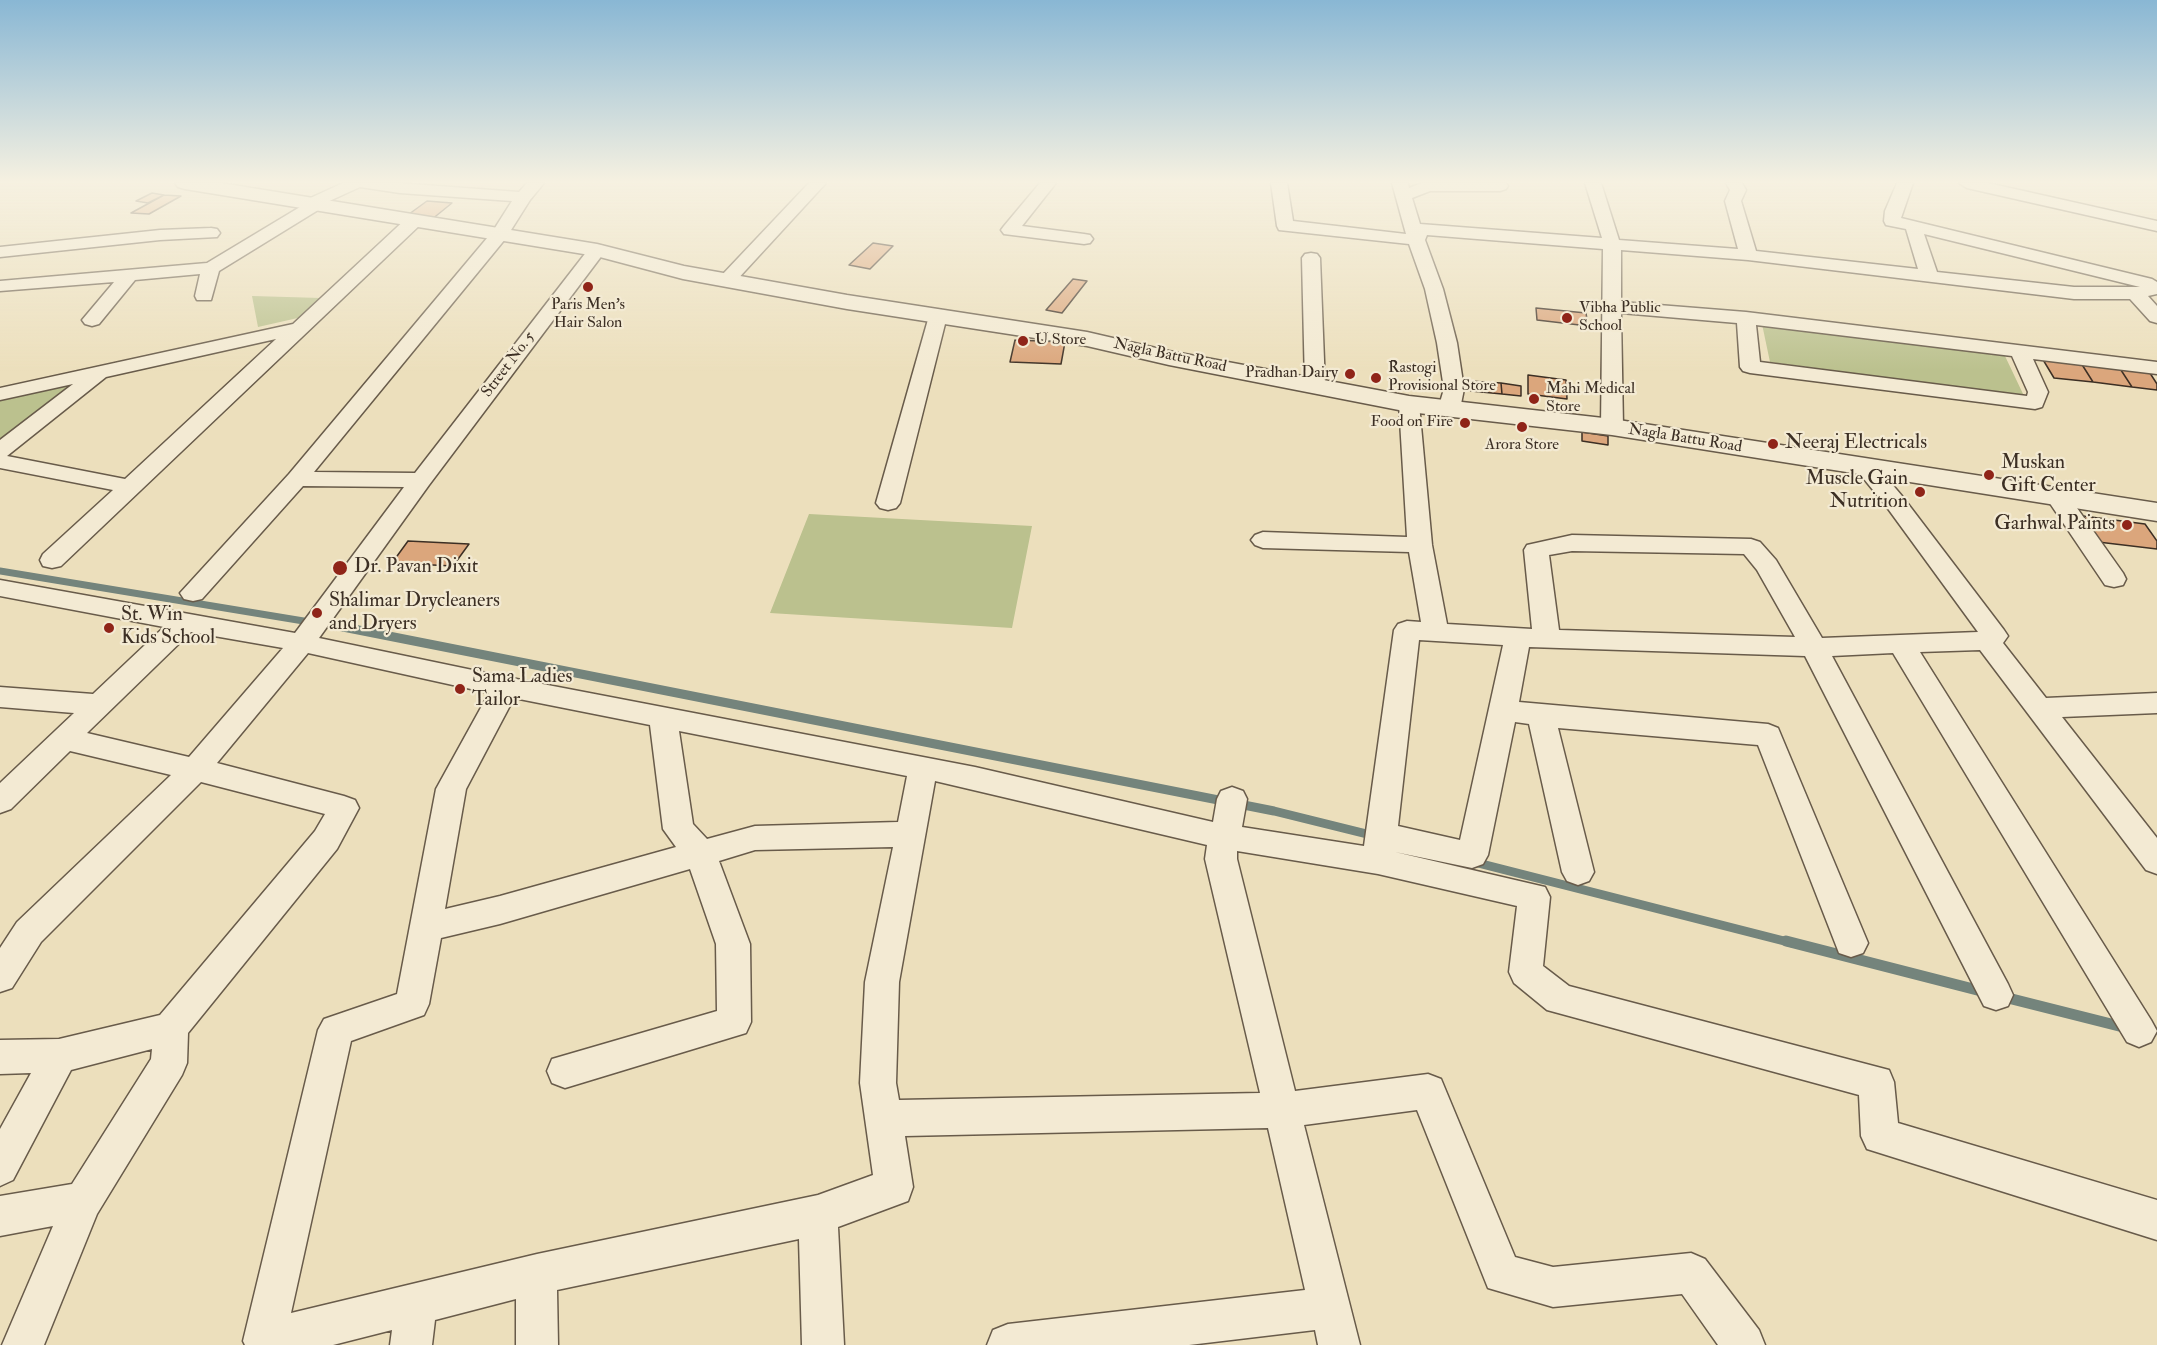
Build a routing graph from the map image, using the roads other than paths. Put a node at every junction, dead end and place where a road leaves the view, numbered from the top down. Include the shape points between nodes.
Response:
1 (59, 246) edge
2 (247, 246) edge
3 (388, 246) edge
4 (490, 246) edge
5 (571, 246) edge
6 (759, 246) edge
7 (1419, 246) edge
8 (1612, 246) edge
9 (1634, 246) edge
10 (1745, 246) edge
11 (1919, 246) edge
12 (1992, 246) edge
13 (597, 250) junction
14 (0, 252) edge
15 (1748, 255) junction
16 (1311, 258) dead end
17 (211, 268) junction
18 (130, 274) junction
19 (1929, 275) junction
20 (728, 279) junction
21 (0, 286) edge
22 (2157, 287) edge
23 (2135, 294) junction
24 (204, 296) dead end
25 (1613, 308) junction
26 (938, 316) junction
27 (2157, 317) edge
28 (1746, 318) junction
29 (92, 320) dead end
30 (302, 328) junction
31 (2020, 352) junction
32 (2157, 368) edge
33 (103, 371) junction
34 (1315, 386) junction
35 (0, 394) edge
36 (1409, 404) junction
37 (1449, 409) junction
38 (1612, 427) junction
39 (0, 450) edge
40 (0, 461) edge
41 (1866, 468) junction
42 (297, 479) junction
43 (422, 480) junction
44 (130, 487) junction
45 (2057, 496) junction
46 (888, 503) dead end
47 (2157, 512) edge
48 (1263, 540) dead end
49 (1420, 545) junction
50 (52, 560) dead end
51 (2114, 579) dead end
52 (0, 588) edge
53 (193, 593) dead end
54 (184, 622) junction
55 (310, 632) junction
56 (1436, 633) junction
57 (1518, 637) junction
58 (1550, 640) junction
59 (1987, 641) junction
60 (1901, 644) junction
61 (1814, 647) junction
62 (506, 687) junction
63 (0, 698) edge
64 (2157, 703) edge
65 (100, 705) junction
66 (2039, 708) junction
67 (1504, 710) junction
68 (1541, 716) junction
69 (663, 717) junction
70 (65, 739) junction
71 (195, 769) junction
72 (923, 769) junction
73 (0, 801) edge
74 (1228, 820) junction
75 (910, 834) junction
76 (1379, 847) junction
77 (700, 852) junction
78 (2156, 859) edge
79 (1578, 872) dead end
80 (426, 927) junction
81 (1851, 943) dead end
82 (0, 977) edge
83 (1996, 995) dead end
84 (171, 1028) junction
85 (2139, 1031) dead end
86 (59, 1056) junction
87 (0, 1057) edge
88 (565, 1071) dead end
89 (1282, 1110) junction
90 (883, 1118) junction
91 (0, 1167) edge
92 (83, 1201) junction
93 (819, 1215) junction
94 (0, 1216) edge
95 (2157, 1220) edge
96 (537, 1274) junction
97 (416, 1304) junction
98 (1335, 1327) edge
99 (1106, 1339) edge
100 (259, 1343) edge
101 (23, 1345) edge
102 (411, 1345) edge
103 (537, 1345) edge
104 (823, 1345) edge
105 (1008, 1345) edge
106 (1744, 1345) edge

1 - 14 street
2 - 17 street
3 - 30 street
4 - 42 street
5 - 13 street, Nagla Battu Road
6 - 20 street
7 - 37 street via 1443,288 1454,388
8 - 25 street
9 - 15 street
10 - 15 street
11 - 19 street
12 - 22 street
13 - 20 street, Nagla Battu Road
13 - 43 street, Street No. 5
15 - 19 street
16 - 34 street
17 - 18 street
17 - 24 street
18 - 21 street
18 - 29 street
19 - 23 street via 2073,293
20 - 26 street, Nagla Battu Road
22 - 23 street
23 - 27 street
25 - 28 street
25 - 38 street
26 - 34 street, Nagla Battu Road via 1087,339
26 - 46 street
28 - 31 street
28 - 31 street via 1750,367 2035,403 2038,392
30 - 33 street
30 - 44 street
31 - 32 street
33 - 35 street
33 - 39 street
34 - 36 street, Nagla Battu Road
36 - 37 street, Nagla Battu Road
36 - 49 street
37 - 38 street, Nagla Battu Road
38 - 41 street, Nagla Battu Road
40 - 44 street
41 - 45 street, Nagla Battu Road
41 - 59 street via 1995,636
42 - 43 street
42 - 53 street
43 - 55 street, Street No. 5
44 - 50 street
45 - 47 street, Nagla Battu Road
45 - 51 street
48 - 49 street
49 - 56 street
52 - 54 street
54 - 55 street via 242,630
54 - 65 street
55 - 62 street
55 - 71 street, Street No. 5
56 - 57 street
56 - 76 street via 1407,630
57 - 58 street
57 - 67 street
58 - 61 street
58 - 61 street via 1546,634 1536,550 1572,543 1751,547 1767,566
59 - 60 street
59 - 66 street
60 - 61 street
60 - 85 street
61 - 83 street
62 - 69 street
62 - 80 street via 451,789
63 - 65 street
64 - 66 street
65 - 70 street
66 - 78 street
67 - 68 street
67 - 76 street via 1472,855
68 - 79 street
68 - 81 street via 1768,735
69 - 72 street
69 - 77 street via 678,829
70 - 71 street
70 - 73 street
71 - 82 street, Street No. 5 via 29,932
71 - 84 street via 344,808 326,840
72 - 74 street
72 - 75 street
74 - 76 street via 1252,840
74 - 89 street via 1221,859
75 - 77 street via 755,838
75 - 90 street via 882,982 878,1083
76 - 95 street via 1534,897 1526,972 1558,999 1876,1082 1880,1136
77 - 80 street via 500,910
77 - 88 street via 733,944 734,1022
80 - 100 street via 412,1004 336,1030
84 - 86 street
84 - 92 street via 169,1063
86 - 87 street
86 - 91 street
89 - 90 street
89 - 98 street
89 - 106 street via 1428,1091 1502,1274 1553,1287 1691,1273
90 - 93 street via 894,1187
92 - 94 street
92 - 101 street
93 - 96 street
93 - 104 street
96 - 97 street
96 - 103 street
97 - 100 street
97 - 102 street
98 - 99 street
99 - 105 street

